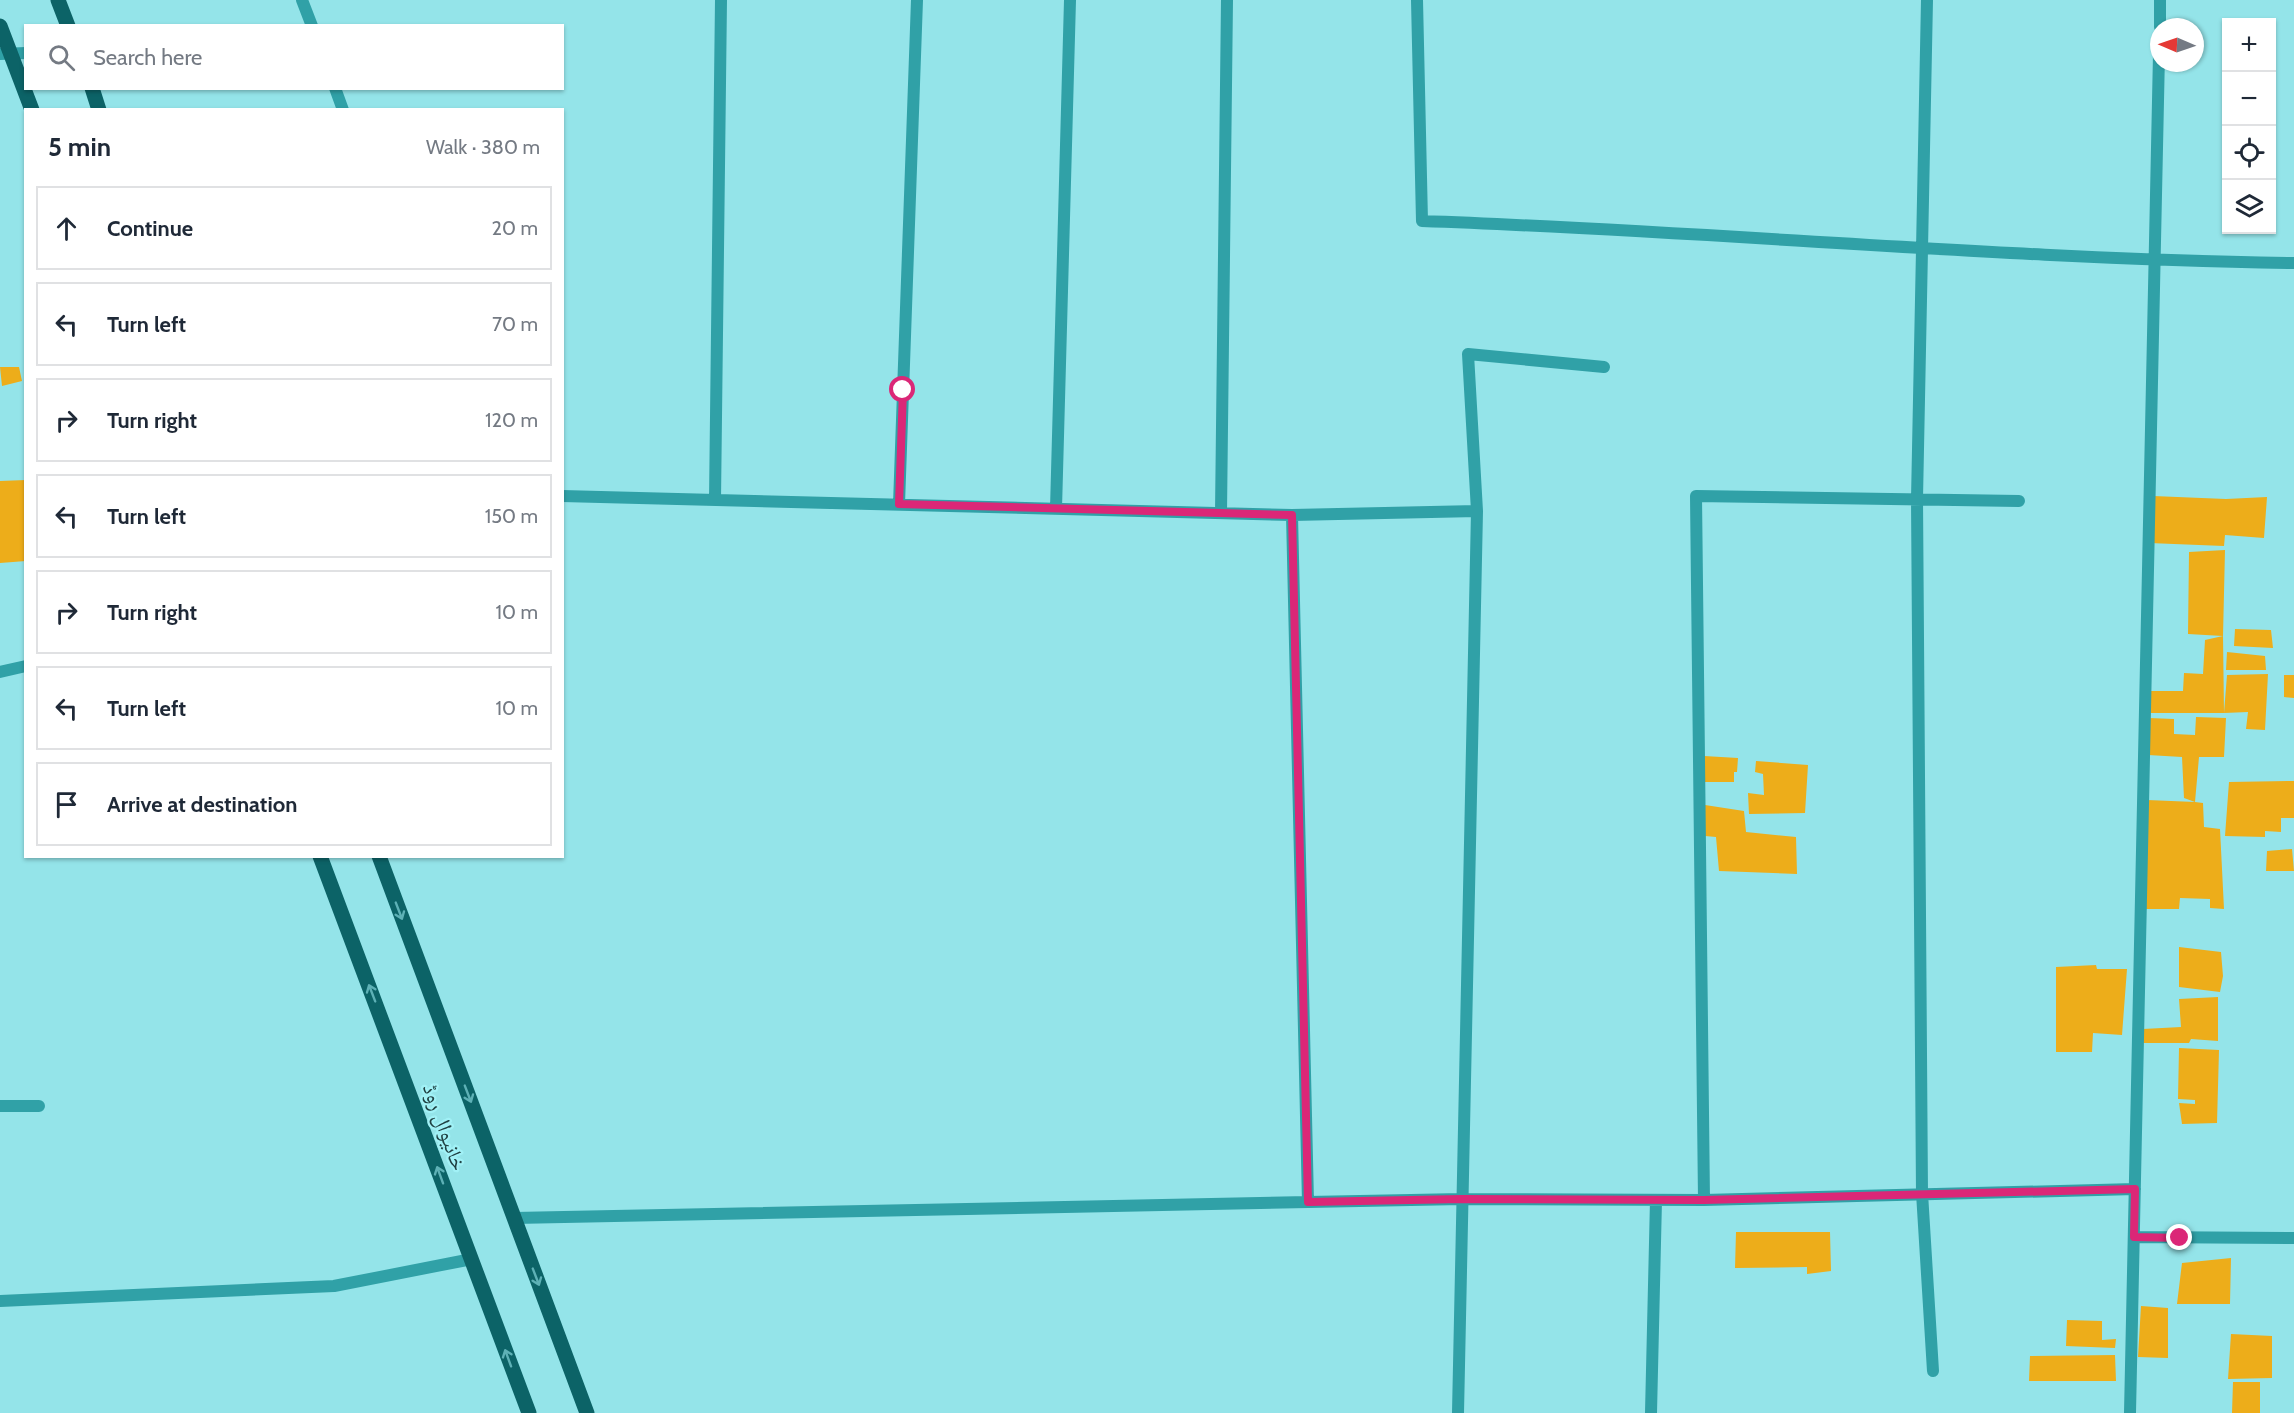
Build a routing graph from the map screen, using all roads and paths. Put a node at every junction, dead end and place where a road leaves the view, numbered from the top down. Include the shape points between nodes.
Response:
1 (58, 0) edge
2 (302, 0) edge
3 (721, 0) edge
4 (917, 0) edge
5 (1070, 0) edge
6 (1227, 0) edge
7 (1417, 0) edge
8 (1927, 0) edge
9 (2160, 0) edge
10 (2160, 18) edge
11 (67, 24) edge
12 (311, 24) edge
13 (0, 26) edge
14 (12, 54) edge
15 (2159, 72) edge
16 (24, 88) edge
17 (25, 90) edge
18 (93, 90) edge
19 (336, 90) edge
20 (31, 108) edge
21 (98, 108) edge
22 (342, 108) edge
23 (1922, 246) junction
24 (2155, 261) junction
25 (2294, 263) edge
26 (1604, 367) dead end
27 (564, 496) edge
28 (715, 500) junction
29 (1917, 500) junction
30 (2019, 501) dead end
31 (899, 504) junction
32 (1056, 509) junction
33 (1477, 511) junction
34 (1221, 513) junction
35 (1292, 515) junction
36 (24, 666) edge
37 (0, 672) edge
38 (321, 858) edge
39 (380, 858) edge
40 (0, 1106) edge
41 (39, 1106) dead end
42 (2135, 1189) junction
43 (1922, 1193) junction
44 (1462, 1199) junction
45 (1656, 1200) junction
46 (1704, 1200) junction
47 (1308, 1202) junction
48 (514, 1218) junction
49 (2134, 1237) junction
50 (2294, 1238) edge
51 (472, 1259) junction
52 (0, 1301) edge
53 (1933, 1371) dead end
54 (529, 1413) edge
55 (587, 1413) edge
56 (1458, 1413) edge
57 (1651, 1413) edge
58 (2130, 1413) edge

1 - 11 main road
2 - 12 street
3 - 28 street
4 - 31 street
5 - 32 street
6 - 34 street
7 - 23 street via 1422,221
8 - 23 street
9 - 10 street
13 - 14 main road
14 - 16 main road
15 - 24 street
17 - 20 main road
18 - 21 main road
19 - 22 street
23 - 24 street
23 - 29 street
24 - 25 street
24 - 42 street
26 - 33 street via 1468,354
27 - 28 street
28 - 31 street
29 - 30 street
29 - 43 street
29 - 46 street via 1696,496
31 - 32 street
32 - 34 street
33 - 35 street
33 - 44 street
34 - 35 street
35 - 47 street
36 - 37 street
51 -> 38 main road, خانیوال روڈ
39 -> 48 main road, خانیوال روڈ
40 - 41 street
42 - 43 street
42 - 49 street
43 - 46 street
43 - 53 street
44 - 45 street
44 - 47 street
44 - 56 street
45 - 46 street
45 - 57 street
47 - 48 street
48 -> 55 main road, خانیوال روڈ
49 - 50 street
49 - 58 street
51 - 52 street via 334,1286
54 -> 51 main road, خانیوال روڈ

